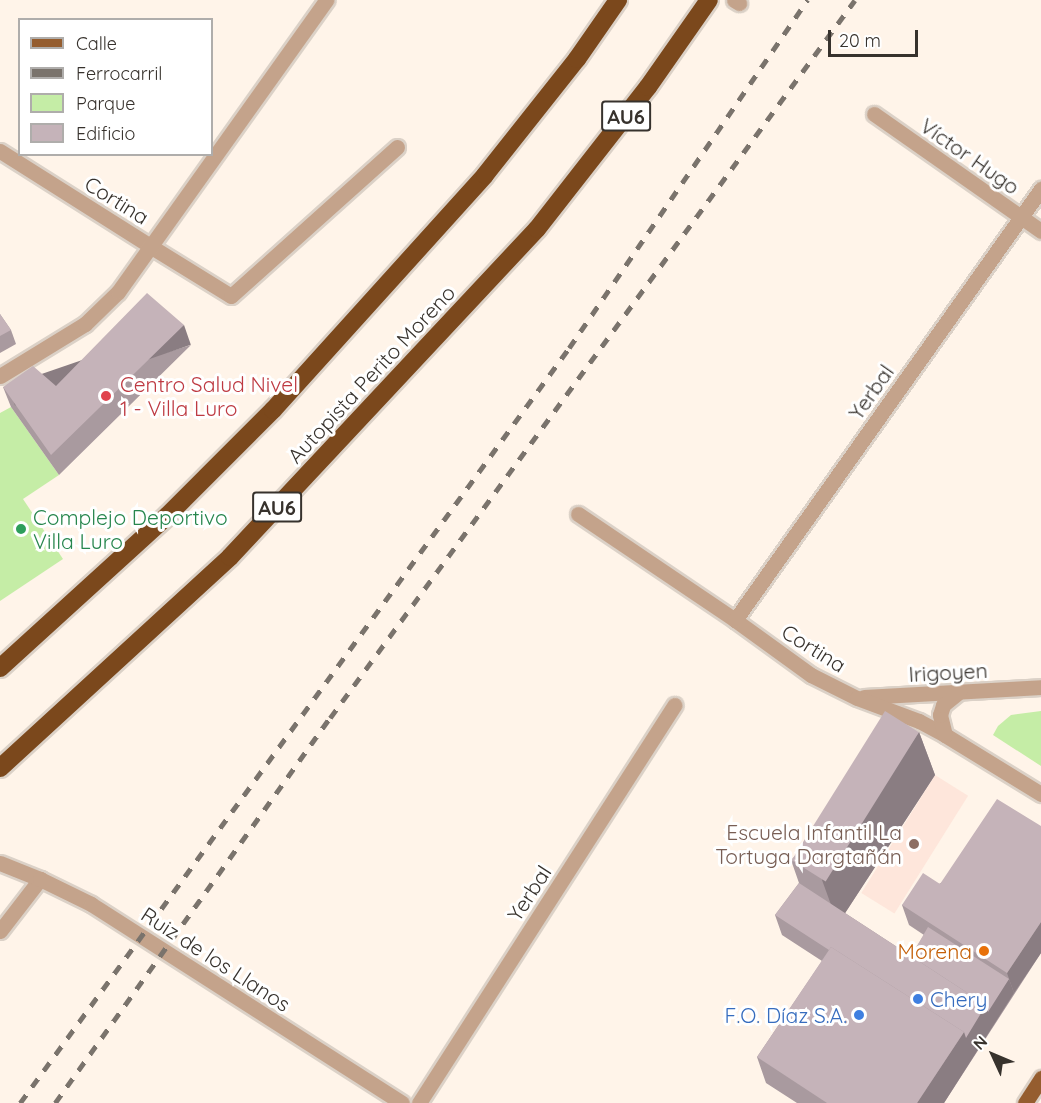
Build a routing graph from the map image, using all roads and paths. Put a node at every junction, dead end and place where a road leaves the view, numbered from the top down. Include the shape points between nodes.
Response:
1 (326, 0) edge
2 (618, 0) edge
3 (709, 0) edge
4 (874, 114) dead end
5 (397, 147) dead end
6 (0, 152) edge
7 (1041, 189) edge
8 (1021, 218) junction
9 (1041, 231) edge
10 (150, 246) junction
11 (0, 376) edge
12 (578, 514) dead end
13 (735, 620) junction
14 (0, 668) edge
15 (1041, 687) edge
16 (959, 692) junction
17 (857, 698) junction
18 (675, 705) dead end
19 (945, 735) junction
20 (0, 768) edge
21 (1041, 794) edge
22 (0, 863) edge
23 (40, 879) junction
24 (0, 931) edge
25 (1041, 1078) edge
26 (402, 1103) edge
27 (419, 1103) edge
28 (1025, 1103) edge

1 - 10 street
2 - 14 highway via 577,59 485,175 273,410 168,515
3 - 20 highway, Autopista Perito Moreno / AU6 via 648,87 529,238 230,557
4 - 8 street, Víctor Hugo
5 - 10 street, Cortina via 231,296
6 - 10 street, Cortina
7 - 8 street, Yerbal
8 - 9 street, Víctor Hugo
8 - 13 street, Yerbal
10 - 11 street via 118,291 85,324
12 - 13 street, Cortina
13 - 17 street, Cortina via 811,675
15 - 16 street, Irigoyen
16 - 17 street, Irigoyen
16 - 19 street via 944,705 940,715
17 - 19 street, Cortina
18 - 27 street, Yerbal
19 - 21 street, Cortina
22 - 23 street, Ruiz de los Llanos
23 - 24 street
23 - 26 street, Ruiz de los Llanos via 91,904
25 - 28 main road

